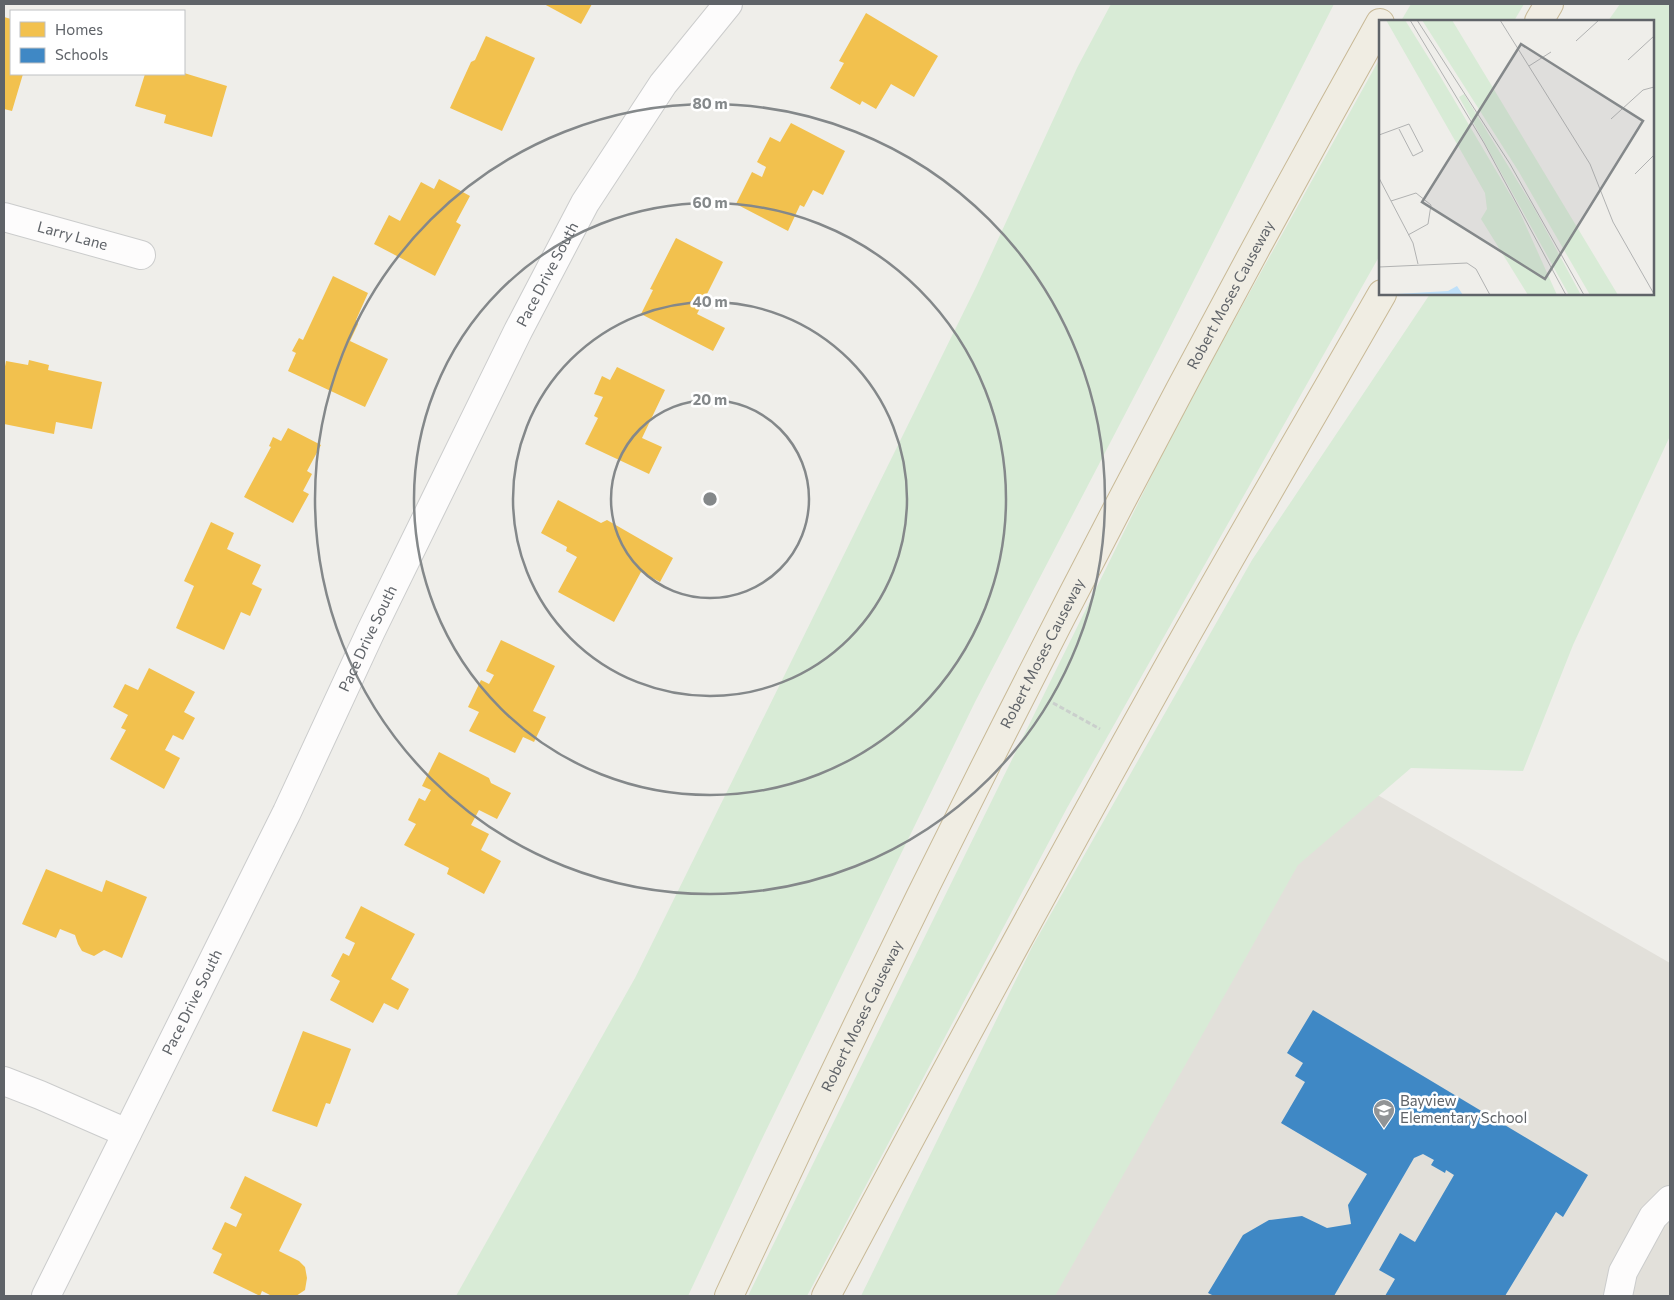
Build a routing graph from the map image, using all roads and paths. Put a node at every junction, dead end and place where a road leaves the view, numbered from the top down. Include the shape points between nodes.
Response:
1 (728, 4) edge
2 (1391, 4) edge
3 (1549, 4) edge
4 (1382, 20) edge
5 (1540, 20) edge
6 (1379, 26) edge
7 (4, 217) edge
8 (141, 254) dead end
9 (1381, 295) edge
10 (1026, 688) junction
11 (1126, 743) junction
12 (4, 1081) edge
13 (127, 1132) junction
14 (1670, 1200) edge
15 (46, 1296) edge
16 (729, 1296) edge
17 (826, 1296) edge
18 (1618, 1296) edge

1 - 13 street, Pace Drive South via 663,84 585,203 501,366 371,631 287,812
2 - 4 highway, Robert Moses Causeway
3 - 5 highway
6 - 10 highway, Robert Moses Causeway via 1123,497
7 - 8 street, Larry Lane
9 - 11 highway
10 - 11 path
10 - 16 highway, Robert Moses Causeway via 853,1033
11 - 17 highway
12 - 13 street
13 - 15 street, Pace Drive South
14 - 18 street via 1653,1216 1623,1272

